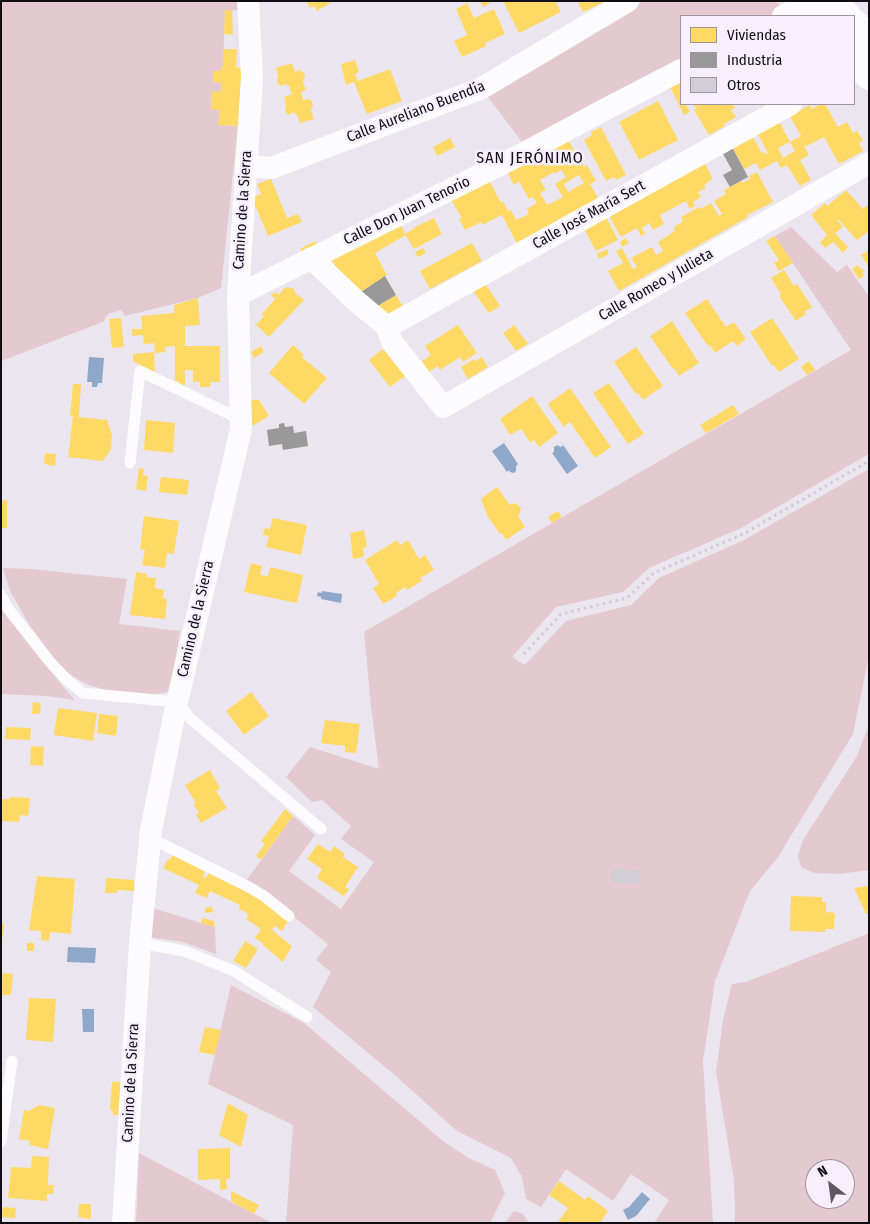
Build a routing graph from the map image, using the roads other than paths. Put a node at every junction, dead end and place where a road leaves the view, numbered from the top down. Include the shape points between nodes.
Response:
1 (248, 1) edge
2 (628, 1) edge
3 (833, 1) edge
4 (846, 15) edge
5 (855, 25) edge
6 (869, 40) edge
7 (680, 71) edge
8 (789, 105) edge
9 (869, 163) edge
10 (246, 166) junction
11 (311, 258) junction
12 (238, 295) junction
13 (387, 327) junction
14 (240, 419) junction
15 (130, 464) dead end
16 (1, 596) edge
17 (177, 702) junction
18 (321, 829) dead end
19 (150, 838) junction
20 (289, 916) dead end
21 (140, 943) junction
22 (307, 1017) dead end
23 (12, 1061) dead end
24 (1, 1141) edge
25 (123, 1223) edge

1 - 10 street, Camino de la Sierra via 252,78
2 - 10 street, Calle Aureliano Buendía via 480,89 271,168
3 - 4 main road
5 - 6 main road
7 - 11 street, Calle Don Juan Tenorio via 528,151
8 - 13 street, Calle José María Sert
9 - 13 street, Calle Romeo y Julieta via 443,407 392,342
10 - 12 street, Camino de la Sierra
11 - 12 street, Calle Don Juan Tenorio
11 - 13 street
12 - 14 street, Camino de la Sierra
14 - 15 lane via 140,371
14 - 17 street, Camino de la Sierra via 241,429
16 - 17 lane via 50,662 82,693
17 - 18 lane via 190,719
17 - 19 street, Camino de la Sierra
19 - 20 lane via 247,886
19 - 21 street, Camino de la Sierra
21 - 22 lane via 184,952 234,971
21 - 25 street, Camino de la Sierra
23 - 24 lane

